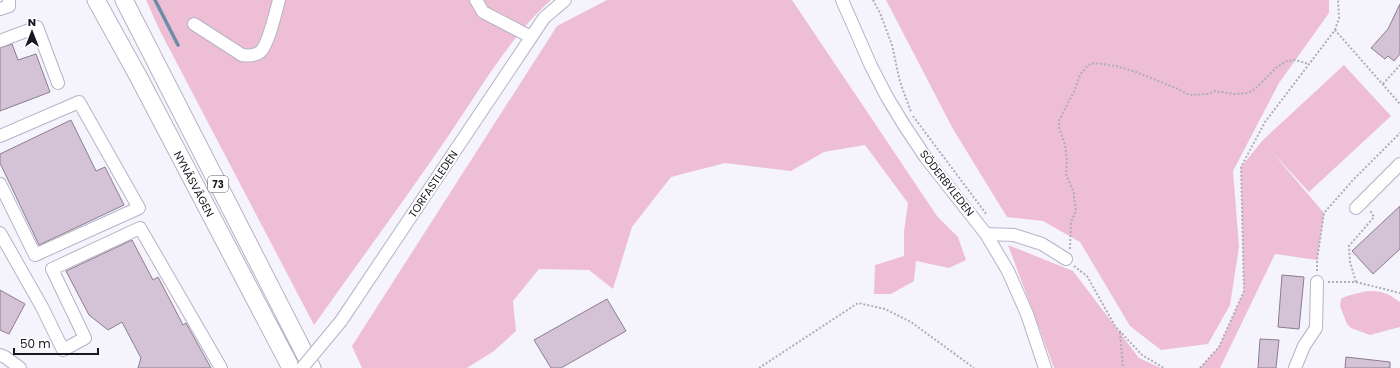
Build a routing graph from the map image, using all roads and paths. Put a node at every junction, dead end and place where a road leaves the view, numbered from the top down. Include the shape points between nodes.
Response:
1 (9, 0) edge
2 (86, 0) edge
3 (96, 0) edge
4 (124, 0) edge
5 (279, 0) edge
6 (476, 0) edge
7 (565, 0) edge
8 (842, 0) edge
9 (873, 0) edge
10 (1338, 0) edge
11 (0, 9) edge
12 (194, 24) dead end
13 (1335, 30) junction
14 (532, 37) junction
15 (0, 41) edge
16 (1309, 64) junction
17 (1400, 65) edge
18 (138, 76) junction
19 (58, 83) dead end
20 (1383, 84) junction
21 (1400, 104) edge
22 (1400, 133) edge
23 (0, 136) edge
24 (1400, 164) edge
25 (0, 184) edge
26 (1364, 200) junction
27 (1356, 208) dead end
28 (990, 219) dead end
29 (0, 233) edge
30 (986, 234) junction
31 (1066, 259) junction
32 (1317, 282) junction
33 (1356, 282) junction
34 (1400, 293) edge
35 (1120, 332) junction
36 (0, 355) edge
37 (20, 368) edge
38 (221, 368) edge
39 (291, 368) edge
40 (302, 368) edge
41 (312, 368) edge
42 (759, 368) edge
43 (974, 368) edge
44 (1045, 368) edge
45 (1123, 368) edge
46 (1164, 368) edge
47 (1200, 368) edge
48 (1295, 368) edge

1 - 11 street via 9,6
2 - 18 highway
3 - 18 highway, NYNÄSVÄGEN / 73
4 - 41 highway, NYNÄSVÄGEN / 73
5 - 12 street via 265,46 259,53 251,56 242,55
6 - 14 street via 483,12
7 - 14 street, TORFASTLEDEN via 544,18
8 - 30 street, SÖDERBYLEDEN via 871,66 900,118 926,158
9 - 28 path via 892,45 900,82 911,113
10 - 13 path via 1339,18
13 - 16 path
13 - 20 path
14 - 40 street, TORFASTLEDEN, bridge via 341,322
15 - 19 street via 37,27
16 - 31 path via 1295,60 1283,62 1248,93 1215,91 1189,95 1116,66 1095,63 1088,65 1080,75 1058,127 1065,145 1066,174 1074,193 1076,211 1072,222 1070,252
16 - 47 path via 1265,122 1241,167 1244,291 1219,347
17 - 20 path
18 - 39 highway, NYNÄSVÄGEN / 73
20 - 21 path
22 - 32 path via 1324,213 1317,260
23 - 25 street via 79,102 139,208 35,255
24 - 26 street
26 - 27 street
26 - 33 path via 1374,217 1349,246 1350,262
29 - 38 street via 63,350 85,338 52,269 140,228
30 - 31 street via 1014,235 1042,244
30 - 44 street, SÖDERBYLEDEN via 1008,271 1027,314
31 - 35 path via 1087,276
32 - 33 path
32 - 48 street via 1316,328 1304,346
33 - 34 path
35 - 45 path
35 - 46 path via 1142,355
36 - 37 street
42 - 43 path via 858,303 885,309 911,322

